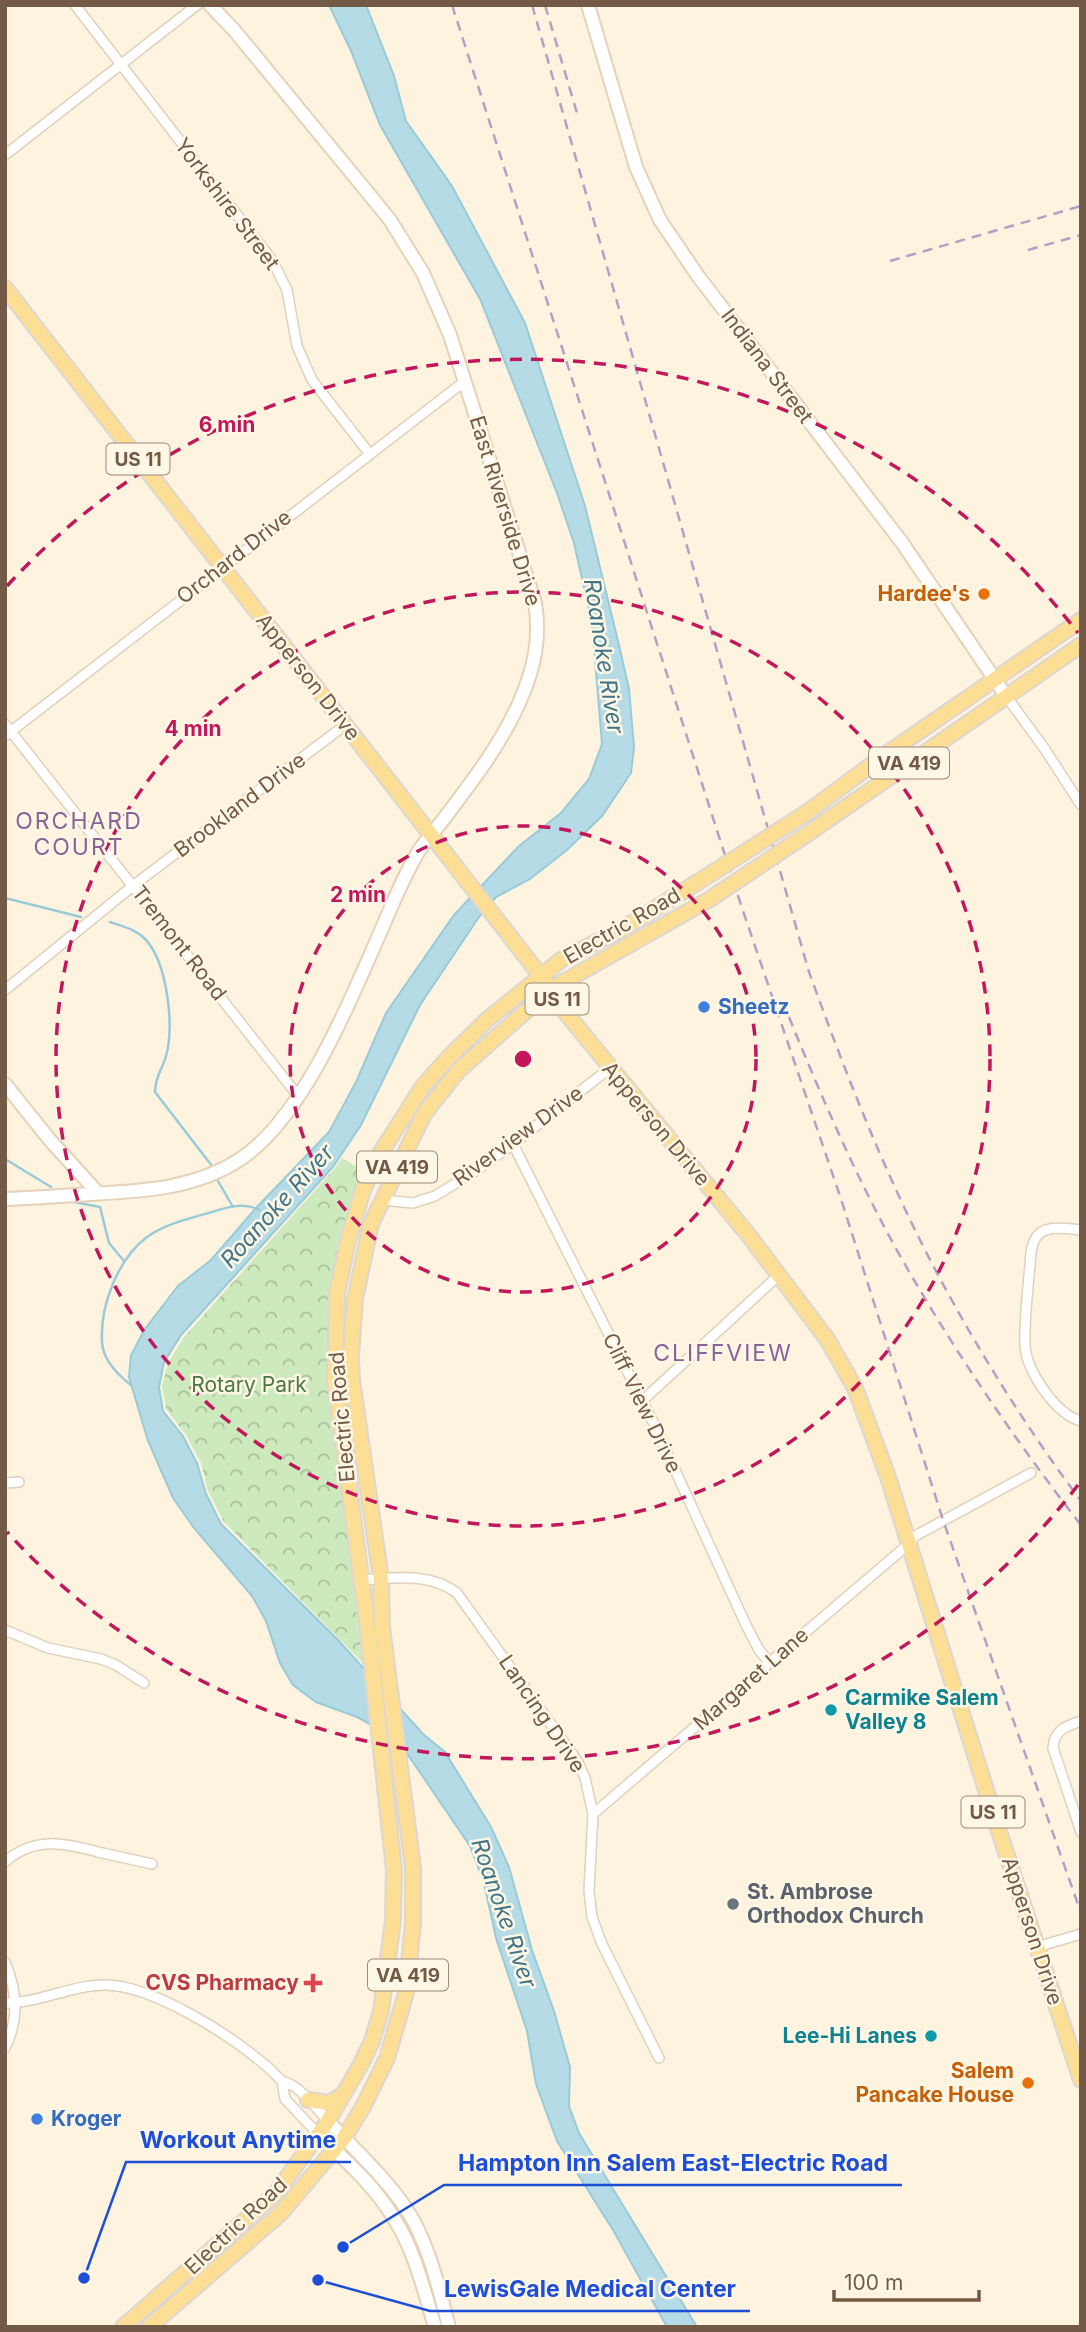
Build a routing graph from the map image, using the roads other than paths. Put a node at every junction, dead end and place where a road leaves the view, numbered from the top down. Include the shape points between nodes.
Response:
1 (75, 5) edge
2 (197, 5) edge
3 (210, 5) edge
4 (588, 5) edge
5 (121, 64) junction
6 (5, 155) edge
7 (5, 288) edge
8 (464, 381) junction
9 (369, 453) junction
10 (222, 567) junction
11 (1081, 620) edge
12 (1081, 645) edge
13 (993, 679) junction
14 (1006, 696) junction
15 (345, 725) junction
16 (7, 730) edge
17 (1081, 804) edge
18 (431, 835) junction
19 (134, 885) junction
20 (541, 975) junction
21 (551, 989) junction
22 (5, 990) edge
23 (610, 1068) junction
24 (5, 1084) edge
25 (299, 1097) junction
26 (513, 1144) junction
27 (5, 1192) edge
28 (98, 1194) junction
29 (5, 1199) edge
30 (20, 1199) junction
31 (382, 1200) junction
32 (1081, 1230) edge
33 (779, 1275) junction
34 (642, 1401) junction
35 (1081, 1420) edge
36 (1031, 1473) dead end
37 (19, 1482) dead end
38 (5, 1483) edge
39 (908, 1543) junction
40 (381, 1579) junction
41 (360, 1580) junction
42 (375, 1629) junction
43 (5, 1630) edge
44 (769, 1662) junction
45 (144, 1684) dead end
46 (1081, 1721) edge
47 (593, 1814) junction
48 (1081, 1832) edge
49 (5, 1862) edge
50 (152, 1864) dead end
51 (1081, 1934) edge
52 (1037, 1947) junction
53 (5, 1962) edge
54 (10, 2003) edge
55 (5, 2048) edge
56 (659, 2058) dead end
57 (1081, 2080) edge
58 (282, 2081) junction
59 (344, 2095) junction
60 (309, 2100) junction
61 (328, 2121) junction
62 (319, 2135) junction
63 (344, 2138) junction
64 (334, 2150) junction
65 (419, 2235) junction
66 (407, 2241) junction
67 (123, 2327) edge
68 (149, 2327) edge
69 (435, 2327) edge
70 (449, 2327) edge

1 - 5 street, Yorkshire Street
2 - 5 street
3 - 8 street, East Riverside Drive via 402,237 434,295
4 - 13 street, Indiana Street via 636,167 660,220 903,544
5 - 6 street
5 - 9 street, Yorkshire Street via 272,260 287,290 297,346 312,380
7 - 10 main road, Apperson Drive / US 11
8 - 9 street, Orchard Drive
8 - 18 street, East Riverside Drive via 535,603 538,633 533,667 508,726 487,763
9 - 10 street, Orchard Drive
10 - 15 main road, Apperson Drive / US 11
10 - 16 street, Orchard Drive
11 - 13 main road, VA 419
12 - 14 main road, VA 419
13 - 14 street, Indiana Street
13 - 20 main road, Electric Road / VA 419, bridge via 806,813
14 - 17 street
14 - 21 main road, Electric Road / VA 419, bridge via 710,899
15 - 18 main road, Apperson Drive / US 11
15 - 19 street, Brookland Drive
16 - 19 street, Tremont Road
18 - 20 main road, Apperson Drive / US 11
18 - 25 street, East Riverside Drive via 419,850 340,1021
19 - 22 street, Brookland Drive
19 - 25 street, Tremont Road
20 - 21 main road, Apperson Drive / US 11
20 - 41 main road, Electric Road / VA 419 via 488,1019 423,1086 376,1160 353,1222 337,1293 335,1381
21 - 23 main road, Apperson Drive / US 11
21 - 31 main road, Electric Road / VA 419 via 475,1054 436,1098 410,1139
23 - 26 street, Riverview Drive
23 - 33 main road, Apperson Drive / US 11
24 - 28 street
25 - 28 street, East Riverside Drive via 259,1144 211,1175 165,1188
26 - 31 street, Riverview Drive via 424,1200
26 - 34 street, Cliff View Drive
27 - 30 street
28 - 30 street, East Riverside Drive
29 - 30 street, East Riverside Drive
31 - 40 main road, Electric Road / VA 419 via 363,1252 351,1357
32 - 35 street via 1051,1228 1035,1238 1025,1348 1046,1394 1064,1413
33 - 34 street
33 - 39 main road, Apperson Drive / US 11 via 827,1339 855,1388
34 - 44 street, Cliff View Drive via 746,1625
36 - 39 street, Margaret Lane via 922,1531
37 - 38 street
39 - 44 street, Margaret Lane
39 - 52 main road, Apperson Drive / US 11
40 - 41 street, Lancing Drive
40 - 42 main road, Electric Road / VA 419
40 - 47 street, Lancing Drive via 424,1579 457,1593 578,1762
41 - 42 main road, Electric Road / VA 419
42 - 59 main road, Electric Road / VA 419 via 395,1892 386,1979 372,2041
42 - 63 main road, Electric Road / VA 419 via 406,1800 414,1896 406,1993 387,2058
43 - 45 street via 48,1648 101,1659
44 - 47 street, Margaret Lane
46 - 48 street via 1060,1730 1054,1748
47 - 56 street, Lancing Drive via 592,1917
49 - 50 street via 33,1845 57,1842
51 - 52 street
52 - 57 main road, Apperson Drive / US 11
53 - 54 street
54 - 55 street via 14,2024
54 - 58 street via 89,1986 142,1992 239,2044
58 - 60 street
58 - 62 street via 285,2099
59 - 60 main road via 330,2103
59 - 61 main road, Electric Road / VA 419
60 - 61 street
61 - 62 main road, Electric Road / VA 419
61 - 63 street
62 - 64 street
62 - 67 main road, Electric Road / VA 419 via 275,2194
63 - 64 main road, Electric Road / VA 419
63 - 65 street via 397,2196
64 - 66 street via 379,2197
64 - 68 main road, Electric Road / VA 419 via 281,2213
65 - 66 street
65 - 70 street
66 - 69 street

